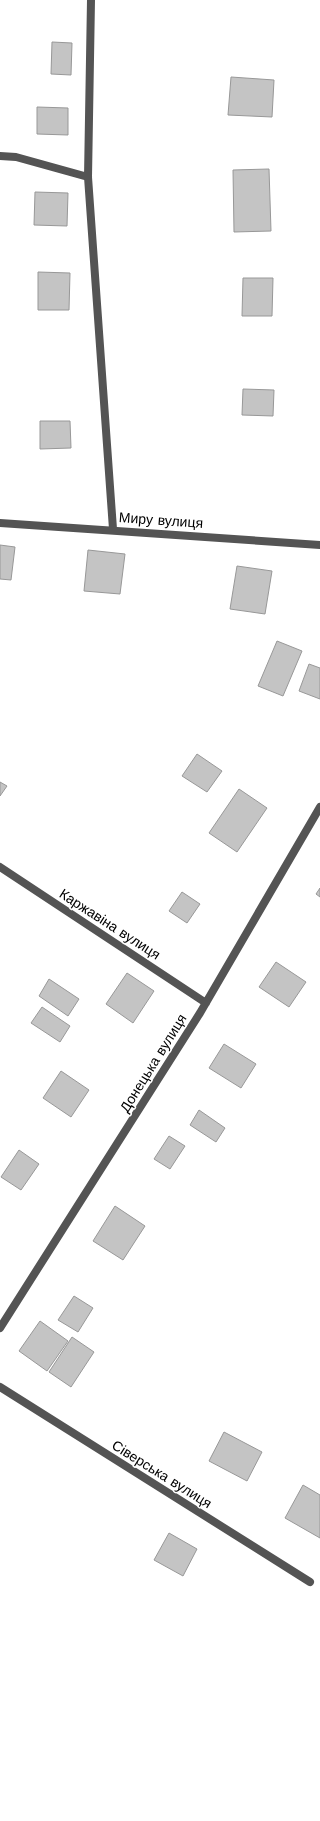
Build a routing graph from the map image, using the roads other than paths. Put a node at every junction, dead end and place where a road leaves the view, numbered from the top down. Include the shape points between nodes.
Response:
1 (91, 0) edge
2 (0, 156) edge
3 (88, 177) junction
4 (0, 523) edge
5 (113, 529) junction
6 (320, 545) edge
7 (320, 807) edge
8 (0, 867) edge
9 (206, 1003) junction
10 (0, 1328) edge
11 (0, 1387) edge
12 (310, 1582) dead end

1 - 3 street
2 - 3 street via 16,157
3 - 5 street
4 - 5 street, Миру вулиця
5 - 6 street, Миру вулиця
7 - 9 street, Донецька вулиця
8 - 9 street, Каржавіна вулиця
9 - 10 street, Донецька вулиця
11 - 12 street, Сіверська вулиця

